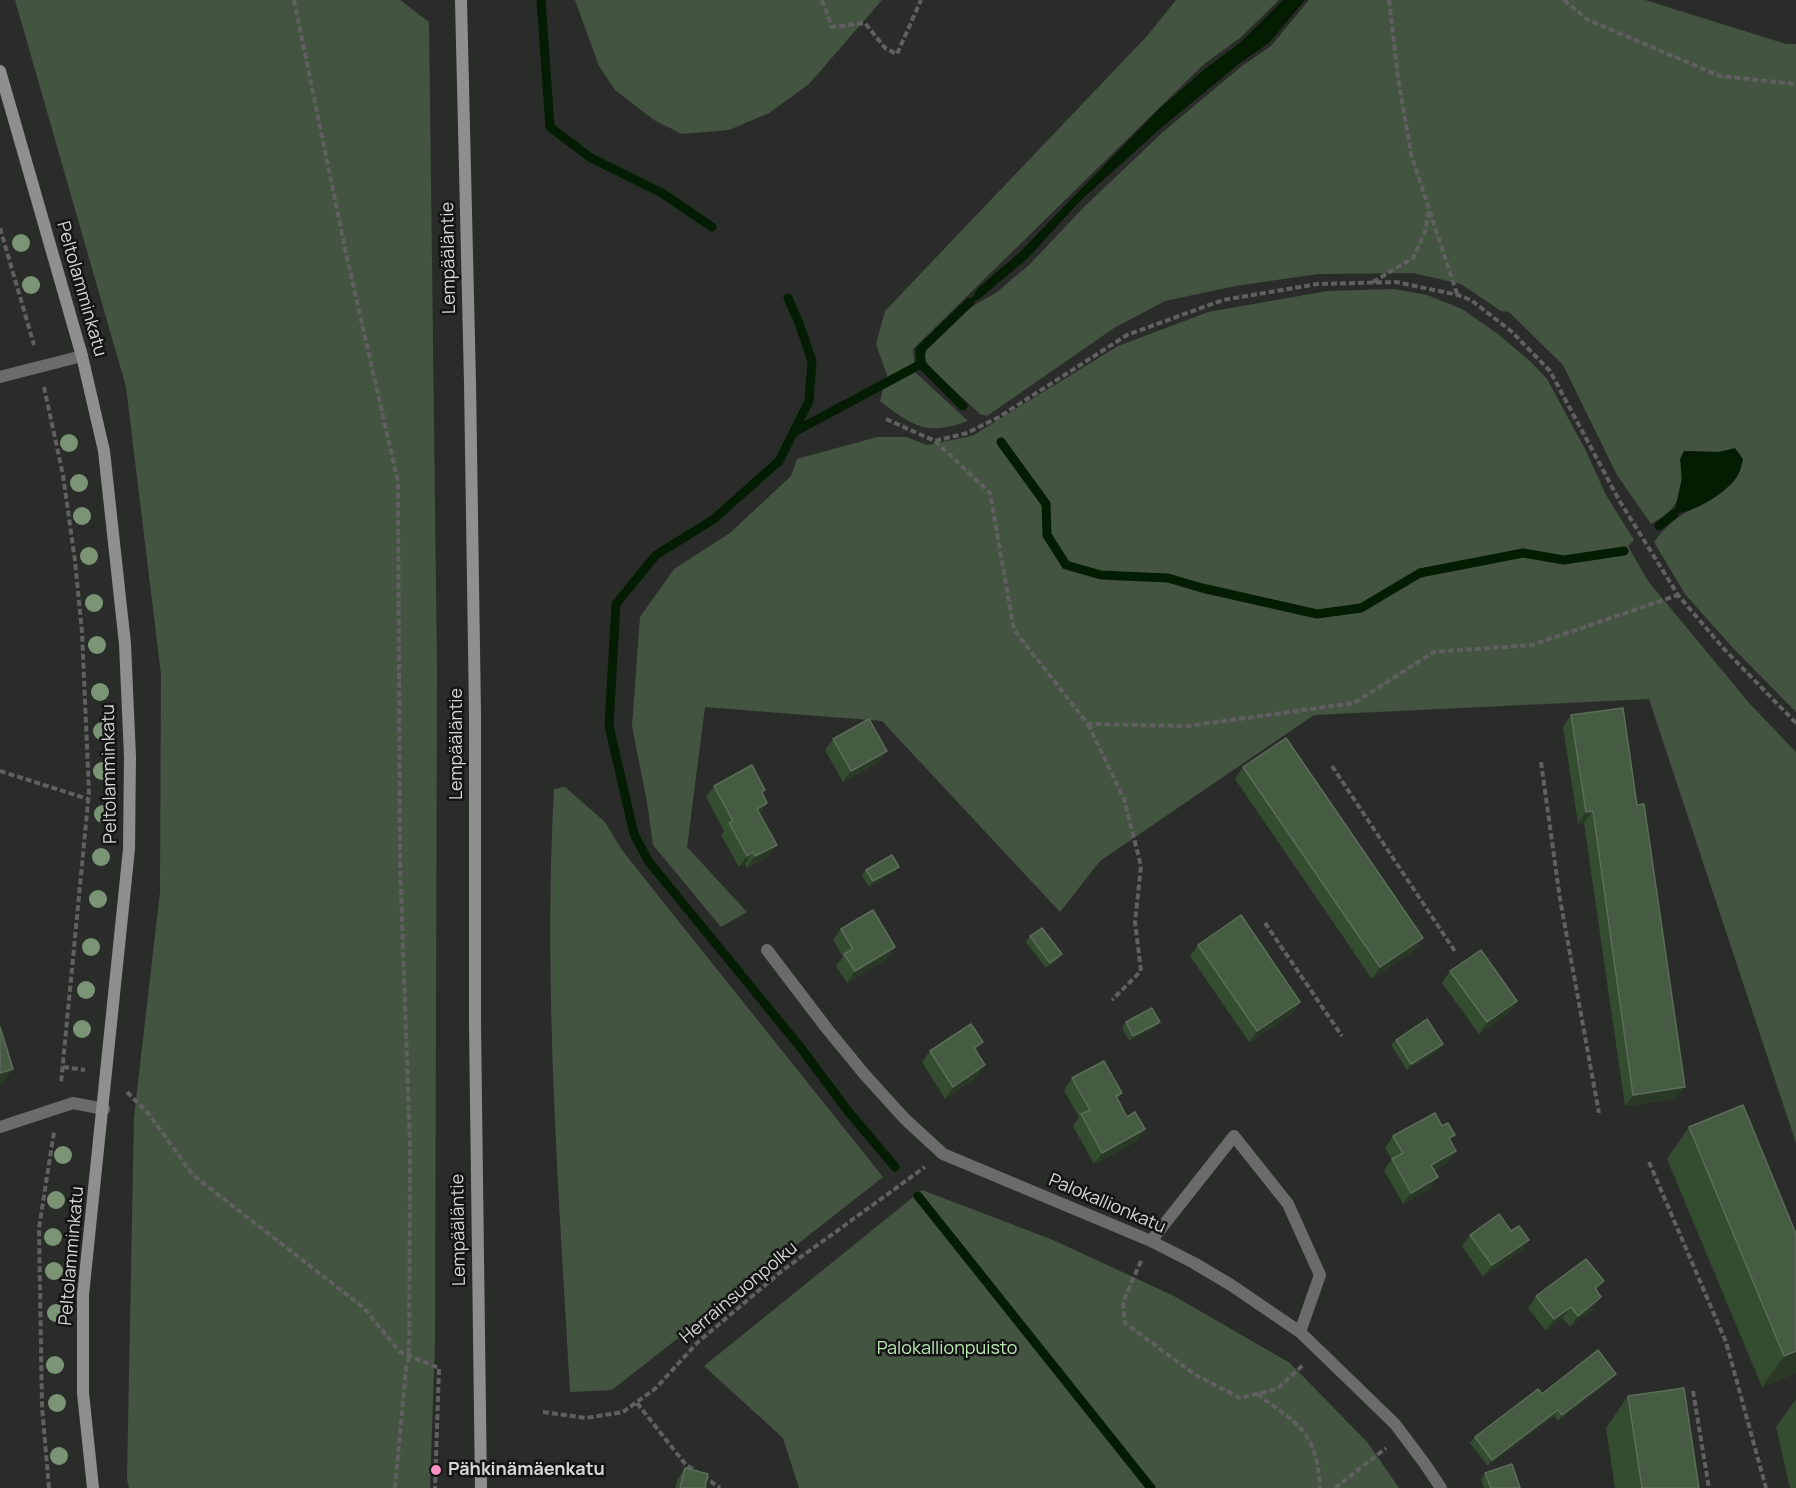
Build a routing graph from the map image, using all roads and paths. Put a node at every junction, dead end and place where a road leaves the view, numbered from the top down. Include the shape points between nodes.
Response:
1 (294, 0) edge
2 (461, 0) edge
3 (822, 0) edge
4 (921, 0) edge
5 (1389, 0) edge
6 (1564, 0) edge
7 (0, 71) edge
8 (1796, 84) edge
9 (1429, 209) junction
10 (0, 228) edge
11 (1372, 282) junction
12 (1458, 295) junction
13 (82, 356) junction
14 (39, 368) junction
15 (0, 377) edge
16 (886, 419) dead end
17 (935, 441) junction
18 (1678, 596) junction
19 (1796, 723) edge
20 (1088, 724) junction
21 (1541, 762) dead end
22 (1332, 766) dead end
23 (0, 771) edge
24 (88, 799) junction
25 (1265, 923) dead end
26 (767, 950) dead end
27 (1456, 953) dead end
28 (1113, 1000) dead end
29 (1342, 1036) dead end
30 (107, 1073) junction
31 (58, 1108) junction
32 (104, 1109) junction
33 (1599, 1113) dead end
34 (0, 1126) edge
35 (943, 1154) junction
36 (1649, 1162) dead end
37 (1150, 1241) junction
38 (1300, 1332) junction
39 (1319, 1350) junction
40 (409, 1357) junction
41 (1693, 1391) dead end
42 (1257, 1394) junction
43 (636, 1403) junction
44 (543, 1412) dead end
45 (1403, 1435) junction
46 (49, 1488) edge
47 (93, 1488) edge
48 (395, 1488) edge
49 (435, 1488) edge
50 (481, 1488) edge
51 (720, 1488) edge
52 (1320, 1488) edge
53 (1335, 1488) edge
54 (1441, 1488) edge
55 (1709, 1488) edge
56 (1766, 1488) edge

1 - 40 path via 398,482 400,862 410,1147
2 - 50 main road, Lempääläntie via 475,678
3 - 4 path via 832,27 865,23 885,48 897,54
5 - 9 path via 1411,154
6 - 8 path via 1588,20 1720,76
7 - 13 main road, Peltolamminkatu
9 - 11 path via 1425,232 1413,258
9 - 12 path
10 - 14 path
11 - 12 path via 1396,282
11 - 17 path via 1317,284 1223,300 1127,335 999,417 968,433
12 - 18 path via 1471,300 1512,332 1550,371 1619,500
13 - 14 street
13 - 30 main road, Peltolamminkatu via 104,451 117,559 130,757 129,849
14 - 15 street
14 - 24 path via 63,475 75,561 82,632
16 - 17 path
17 - 20 path via 990,493 1014,630
18 - 19 path
18 - 20 path via 1532,645 1434,652 1354,703 1188,726
20 - 28 path via 1124,799 1142,866 1135,922 1141,971
21 - 33 path via 1560,899
22 - 27 path
23 - 24 path
24 - 31 path
25 - 29 path
26 - 35 street, Palokallionkatu via 865,1075
30 - 32 main road, Peltolamminkatu
30 - 40 path via 148,1113 193,1175 363,1308 400,1352
31 - 32 street via 73,1103
31 - 34 street
31 - 46 path via 39,1228 42,1407
32 - 47 main road, Peltolamminkatu via 83,1296 83,1393
35 - 37 street, Palokallionkatu
35 - 43 path, Herrainsuonpolku via 773,1278 697,1343 656,1388
36 - 56 path via 1726,1341
37 - 38 street, Palokallionkatu via 1232,1285
37 - 38 street via 1234,1136 1288,1204 1320,1275
37 - 42 path via 1123,1302 1125,1323 1194,1374 1240,1398
38 - 39 street, Palokallionkatu
39 - 42 path via 1277,1389
39 - 45 street, Palokallionkatu
40 - 48 path
40 - 49 path via 439,1368
41 - 55 path
42 - 52 path via 1311,1439
43 - 44 path, Herrainsuonpolku via 623,1412 586,1418
43 - 51 path via 686,1465
45 - 53 path
45 - 54 street, Palokallionkatu

